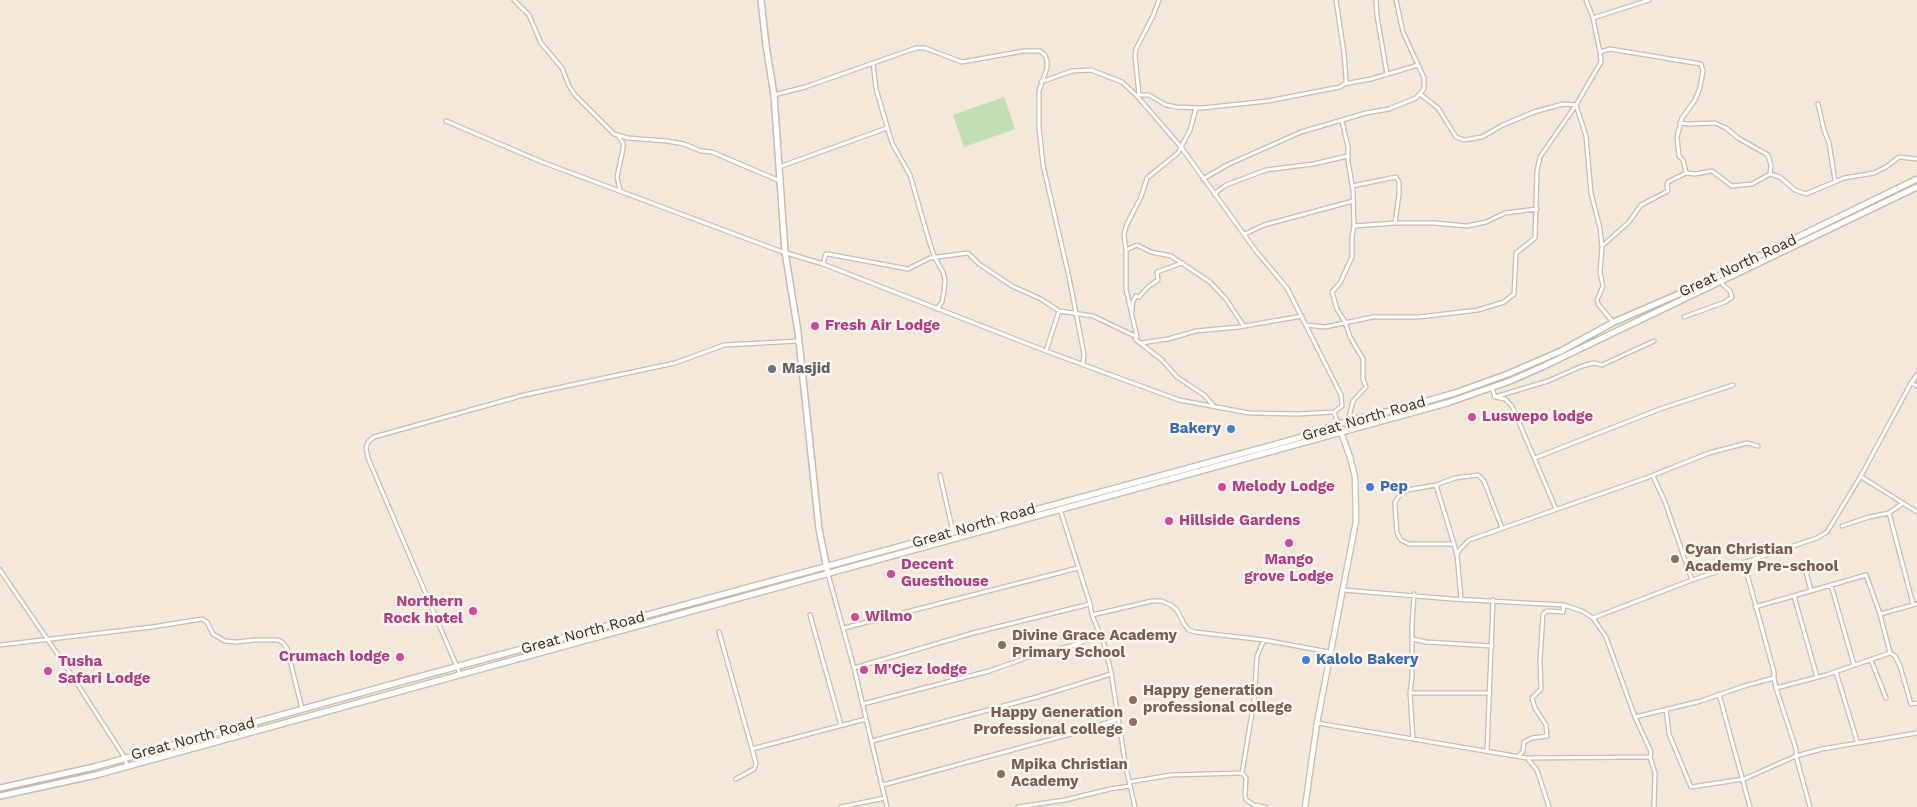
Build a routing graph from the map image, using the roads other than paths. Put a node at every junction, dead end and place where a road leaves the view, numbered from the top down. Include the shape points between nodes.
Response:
1 (514, 0) edge
2 (761, 0) edge
3 (1159, 0) edge
4 (1336, 0) edge
5 (1376, 0) edge
6 (1396, 0) edge
7 (1586, 0) edge
8 (1650, 0) edge
9 (1593, 18) junction
10 (1600, 52) junction
11 (872, 63) junction
12 (1418, 64) junction
13 (1387, 74) junction
14 (1041, 82) junction
15 (1343, 84) junction
16 (1420, 94) junction
17 (774, 95) junction
18 (1138, 95) junction
19 (1818, 104) dead end
20 (1576, 105) junction
21 (1196, 108) junction
22 (1342, 120) junction
23 (446, 122) dead end
24 (1680, 123) junction
25 (888, 128) junction
26 (619, 136) junction
27 (1181, 147) junction
28 (1348, 156) junction
29 (1917, 159) edge
30 (779, 167) junction
31 (1686, 173) junction
32 (1770, 174) junction
33 (1203, 178) junction
34 (1917, 179) edge
35 (782, 182) junction
36 (1835, 182) junction
37 (1352, 186) junction
38 (1917, 187) edge
39 (620, 190) junction
40 (1214, 194) junction
41 (1353, 201) junction
42 (1537, 209) junction
43 (1395, 223) junction
44 (1354, 226) junction
45 (1245, 234) junction
46 (1602, 247) junction
47 (1126, 250) junction
48 (785, 252) junction
49 (935, 258) junction
50 (1182, 263) junction
51 (823, 264) junction
52 (1721, 281) junction
53 (937, 309) junction
54 (1059, 311) junction
55 (1075, 314) junction
56 (1131, 314) junction
57 (1302, 316) junction
58 (1684, 317) dead end
59 (1345, 322) junction
60 (1614, 322) junction
61 (1243, 325) junction
62 (1306, 325) junction
63 (1137, 337) junction
64 (799, 341) junction
65 (1654, 341) dead end
66 (1141, 343) junction
67 (1046, 351) junction
68 (1083, 364) junction
69 (1917, 375) edge
70 (1911, 383) junction
71 (1733, 385) dead end
72 (1917, 386) edge
73 (1492, 387) junction
74 (1496, 397) junction
75 (1214, 406) junction
76 (1334, 412) junction
77 (1348, 421) junction
78 (1338, 424) junction
79 (1341, 433) junction
80 (1758, 446) dead end
81 (1536, 458) junction
82 (940, 474) dead end
83 (1652, 475) junction
84 (1860, 476) junction
85 (1436, 485) junction
86 (1904, 503) junction
87 (1059, 508) junction
88 (1556, 509) junction
89 (1917, 512) edge
90 (1889, 513) junction
91 (1842, 526) dead end
92 (1502, 528) junction
93 (953, 533) junction
94 (1454, 544) junction
95 (1457, 555) junction
96 (1744, 563) junction
97 (826, 566) junction
98 (1078, 568) junction
99 (1805, 568) dead end
100 (0, 570) edge
101 (828, 574) junction
102 (1692, 580) junction
103 (1831, 585) junction
104 (1342, 590) junction
105 (1811, 591) junction
106 (1414, 594) junction
107 (1794, 596) junction
108 (1461, 598) junction
109 (1493, 600) junction
110 (1090, 604) junction
111 (1915, 604) edge
112 (1564, 605) junction
113 (1755, 607) junction
114 (1880, 614) junction
115 (810, 615) dead end
116 (1092, 616) junction
117 (1593, 618) junction
118 (844, 628) junction
119 (719, 632) dead end
120 (1101, 635) junction
121 (47, 639) junction
122 (1412, 639) junction
123 (1264, 640) junction
124 (0, 644) edge
125 (1492, 646) junction
126 (1329, 652) junction
127 (1890, 653) junction
128 (1871, 660) junction
129 (1854, 665) junction
130 (458, 667) junction
131 (854, 668) junction
132 (1836, 672) junction
133 (1111, 674) junction
134 (460, 675) junction
135 (1774, 678) junction
136 (1817, 678) junction
137 (390, 686) junction
138 (1776, 688) junction
139 (392, 693) junction
140 (1410, 693) junction
141 (1490, 693) junction
142 (1720, 694) junction
143 (1886, 698) dead end
144 (1917, 703) edge
145 (863, 704) junction
146 (302, 709) junction
147 (1666, 709) junction
148 (1635, 717) junction
149 (866, 719) junction
150 (1118, 719) junction
151 (1317, 723) junction
152 (841, 725) junction
153 (1917, 733) edge
154 (1413, 739) junction
155 (872, 741) junction
156 (1857, 742) junction
157 (752, 749) junction
158 (1487, 751) junction
159 (1519, 756) junction
160 (1796, 756) junction
161 (1650, 757) junction
162 (125, 758) junction
163 (1527, 758) junction
164 (127, 766) junction
165 (1242, 773) junction
166 (736, 779) dead end
167 (1744, 779) junction
168 (1129, 782) junction
169 (883, 785) junction
170 (1130, 786) junction
171 (0, 788) edge
172 (0, 796) edge
173 (885, 798) junction
174 (841, 807) edge
175 (887, 807) edge
176 (1018, 807) edge
177 (1135, 807) edge
178 (1266, 807) edge
179 (1305, 807) edge
180 (1549, 807) edge
181 (1654, 807) edge
182 (1750, 807) edge
183 (1810, 807) edge

1 - 26 street via 529,15 541,43 562,68 575,95
2 - 17 main road
3 - 18 street via 1136,49
4 - 15 street via 1344,53 1346,83
5 - 13 street
6 - 12 street via 1403,32
7 - 9 street
8 - 9 street
9 - 10 street
10 - 20 street via 1601,62
10 - 24 street via 1610,49 1701,64 1700,88
11 - 14 street via 916,48 925,48 962,62 1036,50 1048,61
11 - 17 street
11 - 25 street
12 - 13 street
12 - 16 street via 1425,82
13 - 15 street
14 - 18 street via 1072,71 1091,70 1122,82
14 - 55 street via 1038,127 1043,165
15 - 21 street via 1268,101
16 - 20 street via 1438,108 1456,137 1464,140 1482,137 1534,112 1563,104
16 - 22 street via 1399,106
17 - 30 main road
18 - 21 street via 1150,95 1166,105
18 - 27 street
19 - 36 street
20 - 42 street via 1540,157
20 - 46 street via 1586,136 1591,193
21 - 27 street
22 - 28 street
22 - 33 street via 1281,140
23 - 39 street
24 - 31 street via 1677,137 1679,154
24 - 32 street via 1715,124 1726,128 1766,154 1771,165
25 - 30 street
25 - 49 street via 892,143 910,175
26 - 35 street via 684,144 700,152 712,152
26 - 39 street via 623,143 617,177
27 - 33 street
27 - 47 street via 1175,156 1147,178 1126,224 1123,239
28 - 37 street
28 - 40 street via 1266,170 1226,185
29 - 36 street via 1900,157 1874,173
30 - 35 main road
31 - 32 street via 1712,171 1732,186 1752,184
31 - 46 street via 1668,182 1668,190 1641,205
32 - 36 street via 1806,194
33 - 40 street
34 - 60 main road, Great North Road via 1695,287
35 - 48 main road
37 - 41 street
37 - 43 street via 1396,178 1399,195
38 - 52 main road, Great North Road
39 - 48 street
40 - 45 street
41 - 44 street
41 - 45 street via 1264,225
42 - 43 street via 1505,213 1467,226
42 - 59 street via 1535,238 1516,253 1516,290 1504,302 1447,314 1373,317
43 - 44 street
44 - 59 street via 1352,258 1332,292
45 - 57 street via 1287,288
46 - 60 street via 1600,273 1603,286 1597,300
47 - 50 street via 1137,245
47 - 56 street via 1126,289
48 - 51 street
48 - 64 main road
49 - 51 street via 925,259 908,269 826,254
49 - 53 street via 945,280 942,302
49 - 54 street via 968,253 1012,286 1042,299
50 - 56 street via 1157,272 1158,280 1132,301
50 - 61 street via 1205,278 1226,299
51 - 53 street
52 - 58 street via 1732,297
52 - 73 main road, Great North Road via 1535,370
53 - 67 street
54 - 55 street
54 - 67 street
55 - 63 street via 1096,317
55 - 68 street via 1084,354
56 - 63 street
57 - 61 street
57 - 62 street
59 - 62 street via 1325,327
59 - 77 street via 1363,359 1366,387 1353,402
60 - 77 main road, Great North Road via 1561,351 1491,381
61 - 66 street
62 - 76 street via 1342,395 1342,406
63 - 66 street via 1135,339
64 - 97 main road via 819,529
64 - 130 street via 724,345 675,363 524,396 374,437 368,442 368,458
65 - 74 street via 1602,365 1582,366 1548,381
66 - 75 street via 1168,365 1177,377 1204,394
67 - 68 street
68 - 75 street via 1179,400
69 - 70 street
70 - 72 street
70 - 84 street
71 - 81 street via 1660,409
73 - 74 street
73 - 79 main road, Great North Road
74 - 81 street via 1506,399 1512,406
75 - 76 street via 1249,413
76 - 78 street
77 - 78 main road, Great North Road
78 - 79 main road
78 - 93 main road, Great North Road
79 - 87 main road, Great North Road
79 - 104 main road via 1355,477 1356,496 1356,521
80 - 83 street via 1744,443
81 - 88 street
82 - 93 street
83 - 88 street
83 - 102 street
84 - 86 street
84 - 96 street via 1827,532
85 - 92 street via 1465,476 1480,476
85 - 94 street
85 - 94 street via 1400,494 1395,502 1397,533 1405,543
86 - 89 street
86 - 90 street
87 - 98 street
87 - 101 main road, Great North Road
88 - 92 street
90 - 91 street
90 - 111 street
92 - 95 street via 1469,540
93 - 97 main road, Great North Road
94 - 95 street
95 - 108 street
96 - 102 street
96 - 113 street
97 - 101 main road
97 - 130 main road, Great North Road
98 - 110 street
98 - 118 street
99 - 105 street
100 - 121 street
101 - 118 street
101 - 134 main road, Great North Road
102 - 117 street
103 - 105 street
103 - 114 street via 1866,575
103 - 129 street
104 - 106 street
104 - 126 main road
105 - 107 street
106 - 108 street
106 - 122 street
107 - 113 street
107 - 136 street
108 - 109 street
109 - 112 street
109 - 125 street
110 - 116 street
110 - 131 street via 973,633
111 - 114 street
112 - 117 street
112 - 159 street via 1563,612 1547,611 1543,614 1541,688 1532,698 1546,725 1547,736 1524,742
113 - 135 street
114 - 127 street
115 - 152 street
116 - 120 street
116 - 123 street via 1152,600 1161,601 1177,610 1189,630
117 - 148 street via 1606,637
118 - 131 street
119 - 157 street
120 - 133 street
120 - 145 street via 988,671
121 - 124 street
121 - 146 street via 205,620 213,634 225,641 282,642 287,648
121 - 162 street
122 - 125 street
122 - 140 street
123 - 126 street
123 - 165 street via 1257,656 1254,701
125 - 141 street
126 - 151 main road
127 - 128 street
127 - 144 street via 1900,666 1911,704
128 - 129 street
128 - 143 street
129 - 132 street
130 - 134 street
130 - 137 main road, Great North Road
131 - 145 street
132 - 136 street
132 - 156 street
133 - 150 street
133 - 155 street
134 - 139 main road, Great North Road
135 - 138 street
135 - 142 street
136 - 138 street
137 - 139 main road
137 - 146 main road, Great North Road
138 - 160 street
139 - 164 main road, Great North Road
140 - 141 street
140 - 154 street
141 - 158 street
142 - 147 street
142 - 167 street
145 - 149 street
146 - 162 main road, Great North Road
147 - 148 street
147 - 167 street via 1669,734 1689,786
148 - 161 street via 1651,752
149 - 152 street
149 - 155 street
150 - 168 street
150 - 169 street
151 - 154 street
151 - 179 main road
152 - 157 street
153 - 156 street
154 - 158 street
155 - 169 street
156 - 160 street
157 - 166 street via 754,768
158 - 159 street
159 - 163 street
160 - 167 street
160 - 183 street
161 - 163 street
161 - 181 street via 1655,773
162 - 164 street
162 - 171 main road, Great North Road
163 - 180 street via 1536,770
164 - 172 main road, Great North Road via 96,776
165 - 168 street via 1171,775
165 - 178 street via 1246,778 1246,800
167 - 182 street
168 - 170 street
169 - 173 street
170 - 176 street
170 - 177 street
173 - 174 street
173 - 175 street

